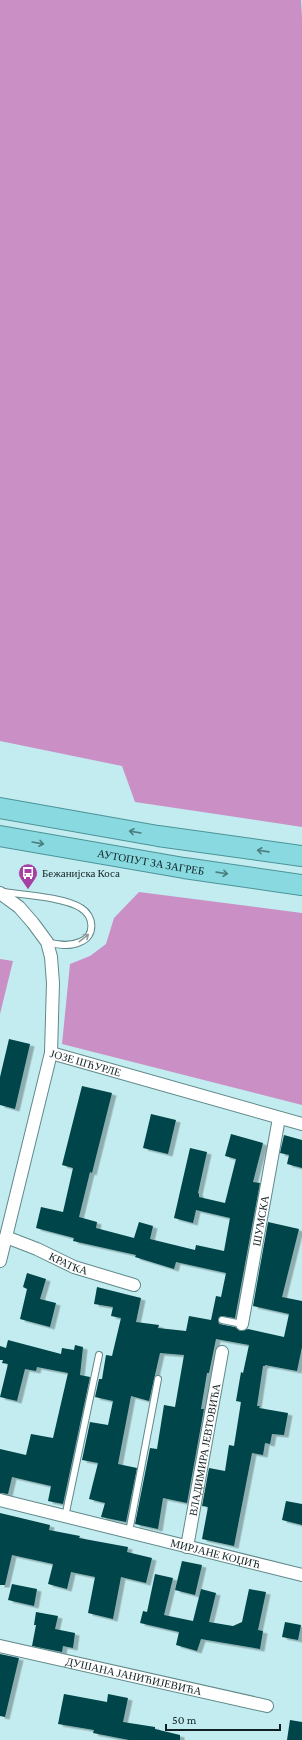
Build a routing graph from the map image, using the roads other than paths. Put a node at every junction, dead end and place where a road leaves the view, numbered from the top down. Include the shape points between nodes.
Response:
1 (0, 808) edge
2 (0, 836) edge
3 (302, 856) edge
4 (302, 885) edge
5 (0, 892) edge
6 (47, 942) junction
7 (51, 1053) junction
8 (280, 1118) junction
9 (302, 1124) edge
10 (6, 1237) junction
11 (0, 1260) edge
12 (134, 1285) dead end
13 (222, 1320) dead end
14 (242, 1324) joint
15 (222, 1352) dead end
16 (99, 1355) dead end
17 (158, 1379) dead end
18 (0, 1500) edge
19 (65, 1517) junction
20 (129, 1532) junction
21 (187, 1547) junction
22 (302, 1575) edge
23 (0, 1646) edge
24 (267, 1706) dead end

3 -> 1 highway via 158,836
2 -> 4 highway, АУТОПУТ ЗА ЗАГРЕБ
5 - 6 street via 19,907
6 -> 5 lane via 61,945 80,942 89,934 92,923 90,917 82,908 68,902
6 - 7 street via 53,983
7 - 8 street, ЈОЗЕ ШЋУРЛЕ
7 - 10 street, ЈОЗЕ ШЋУРЛЕ
8 - 9 street, ЈОЗЕ ШЋУРЛЕ
8 - 14 street, ШУМСКА
10 - 11 street, ЈОЗЕ ШЋУРЛЕ
10 - 12 street, КРАТКА via 74,1267
13 - 14 lane
15 - 21 street, ВЛАДИМИРА ЈЕВТОВИЋА
16 - 19 lane
17 - 20 lane
18 - 19 street, МИРЈАНЕ КОЏИЋ
19 - 20 street, МИРЈАНЕ КОЏИЋ
20 - 21 street, МИРЈАНЕ КОЏИЋ
21 - 22 street, МИРЈАНЕ КОЏИЋ
23 - 24 street, ДУШАНА ЈАНИЋИЈЕВИЋА

